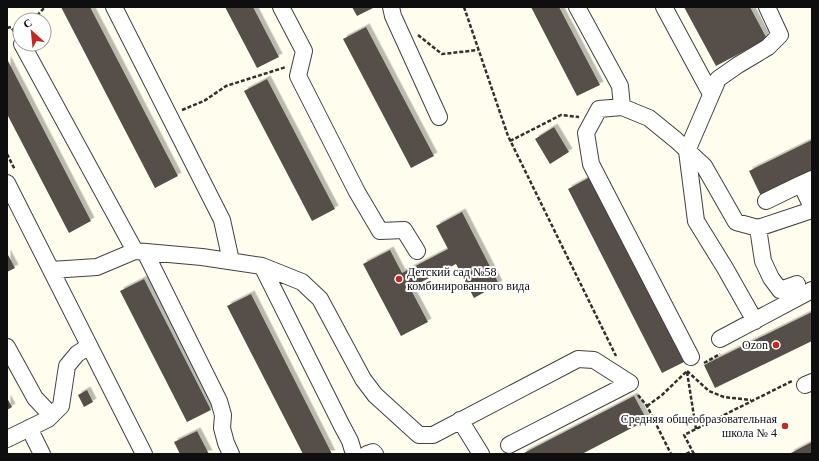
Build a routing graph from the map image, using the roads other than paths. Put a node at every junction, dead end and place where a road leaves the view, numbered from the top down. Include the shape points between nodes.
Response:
1 (114, 7) edge
2 (281, 7) edge
3 (391, 7) edge
4 (578, 7) edge
5 (664, 7) edge
6 (767, 7) edge
7 (26, 52) edge
8 (711, 94) junction
9 (622, 107) junction
10 (439, 118) dead end
11 (687, 151) junction
12 (806, 181) edge
13 (7, 183) edge
14 (11, 201) edge
15 (766, 201) dead end
16 (812, 208) edge
17 (758, 228) junction
18 (140, 251) junction
19 (417, 252) dead end
20 (231, 261) junction
21 (262, 266) junction
22 (51, 270) junction
23 (797, 284) dead end
24 (812, 290) edge
25 (755, 321) junction
26 (720, 339) dead end
27 (7, 346) edge
28 (89, 346) junction
29 (689, 364) road end
30 (51, 415) junction
31 (460, 420) junction
32 (29, 428) junction
33 (7, 439) edge
34 (509, 445) dead end
35 (42, 454) edge
36 (144, 454) edge
37 (231, 454) edge
38 (354, 454) edge
39 (367, 454) edge
40 (375, 454) edge
41 (481, 454) edge

1 - 20 street via 222,220
2 - 19 street via 304,51 298,76 357,192 380,231 404,230
3 - 10 street
4 - 9 street via 620,86
5 - 8 street
6 - 8 street via 780,35 768,47 718,79
7 - 18 street
8 - 11 street
9 - 11 street via 649,118
9 - 29 street via 599,110 586,133 592,164
11 - 17 street via 704,166 736,222
11 - 25 street via 696,221
12 - 15 street
12 - 16 street
13 - 14 street
14 - 22 street
16 - 17 street
17 - 23 street via 763,261 780,290
18 - 20 street
18 - 22 street via 97,267
18 - 37 street via 219,401 223,415 222,428
20 - 21 street
21 - 31 street via 302,282 320,299 375,395 419,435 433,435
21 - 38 street via 350,441
22 - 28 street
24 - 25 street
25 - 26 street
27 - 30 street via 35,398
28 - 30 street via 77,354 67,366 61,406
28 - 36 street
30 - 32 street
31 - 34 street via 578,359 594,360 630,383
31 - 41 street
32 - 33 street
32 - 35 street
39 - 40 street

